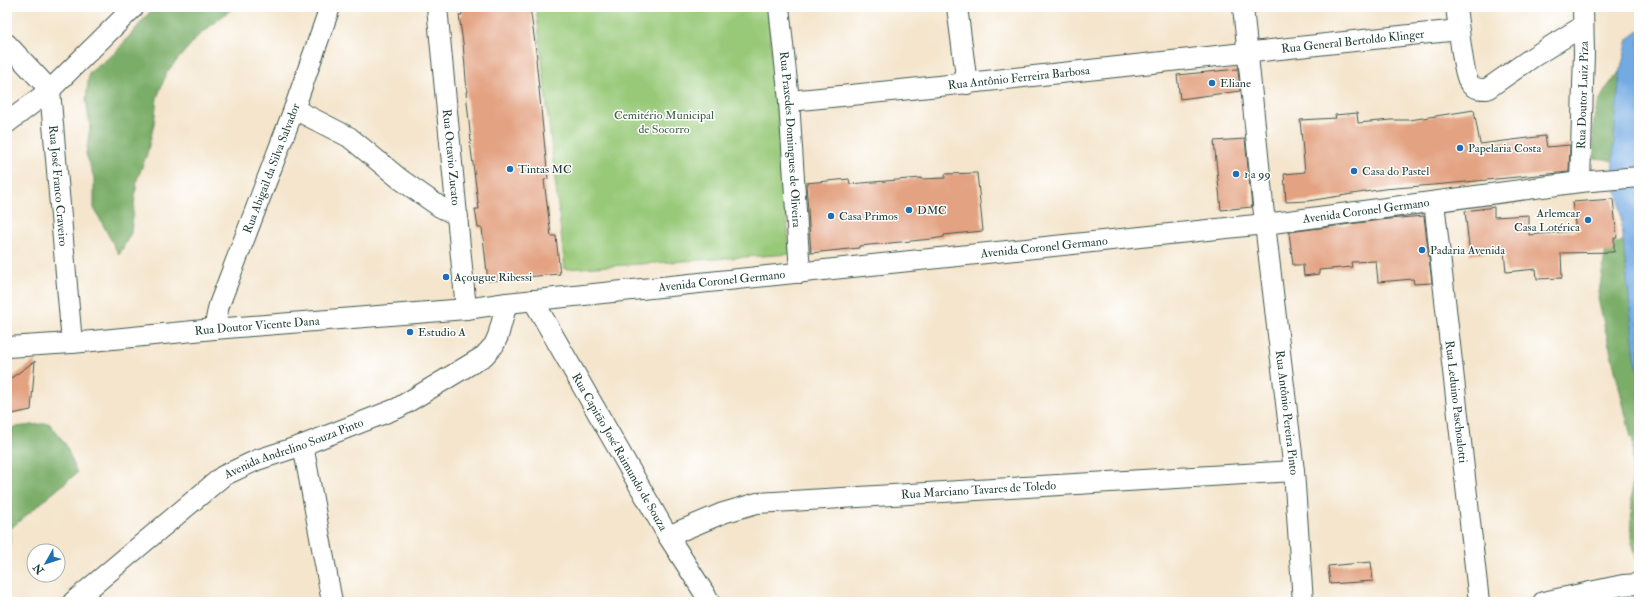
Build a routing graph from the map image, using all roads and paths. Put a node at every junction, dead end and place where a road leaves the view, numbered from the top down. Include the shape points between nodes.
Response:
1 (134, 7) edge
2 (330, 7) edge
3 (436, 7) edge
4 (779, 7) edge
5 (957, 7) edge
6 (1243, 7) edge
7 (1456, 7) edge
8 (1583, 16) edge
9 (1458, 30) junction
10 (7, 44) edge
11 (1248, 52) junction
12 (967, 84) junction
13 (50, 90) junction
14 (789, 101) junction
15 (294, 109) junction
16 (7, 123) edge
17 (1639, 177) edge
18 (1586, 182) junction
19 (1434, 202) junction
20 (458, 216) junction
21 (1265, 224) junction
22 (800, 273) junction
23 (533, 300) junction
24 (507, 303) junction
25 (466, 308) junction
26 (214, 329) junction
27 (72, 343) junction
28 (7, 347) edge
29 (303, 445) junction
30 (1294, 471) junction
31 (668, 536) junction
32 (1631, 584) edge
33 (89, 595) edge
34 (73, 602) edge
35 (332, 602) edge
36 (710, 602) edge
37 (1303, 602) edge
38 (1479, 602) edge
39 (1543, 602) edge

1 - 13 street
2 - 15 street, Rua Abigail da Silva Salvador
3 - 20 street, Rua Octavio Zucato
4 - 14 street, Rua Praxedes Domingues de Oliveira
5 - 12 street
6 - 11 street, Rua Antônio Pereira Pinto
7 - 9 street
8 - 9 street via 1534,57 1487,90 1478,89 1470,84
8 - 18 street, Rua Doutor Luiz Piza
9 - 11 street, Rua General Bertoldo Klinger
10 - 13 street
11 - 12 street, Rua Antônio Ferreira Barbosa
11 - 21 street, Rua Antônio Pereira Pinto
12 - 14 street, Rua Antônio Ferreira Barbosa
13 - 16 street
13 - 27 street, Rua José Franco Craveiro
14 - 22 street, Rua Praxedes Domingues de Oliveira
15 - 20 street via 349,138 400,179 440,207
15 - 26 street, Rua Abigail da Silva Salvador via 219,306
17 - 18 street, Avenida Coronel Germano
18 - 19 street, Avenida Coronel Germano
19 - 21 street, Avenida Coronel Germano
19 - 38 street, Rua Leduino Paschoalotti
20 - 25 street, Rua Octavio Zucato
21 - 22 street, Avenida Coronel Germano
21 - 30 street, Rua Antônio Pereira Pinto
22 - 23 street, Avenida Coronel Germano
23 - 24 street, Avenida Coronel Germano
23 - 31 street, Rua Capitão José Raimundo de Souza
24 - 25 street, Rua Doutor Vicente Dana
24 - 29 street, Avenida Andrelino Souza Pinto via 494,345 484,356 398,408
25 - 26 street, Rua Doutor Vicente Dana
26 - 27 street, Rua Doutor Vicente Dana
27 - 28 street, Rua Doutor Vicente Dana
29 - 33 street, Avenida Andrelino Souza Pinto via 257,460 223,476
29 - 35 street
30 - 31 street, Rua Marciano Tavares de Toledo via 757,503 723,513
30 - 37 street, Rua Antônio Pereira Pinto
31 - 36 street, Rua Capitão José Raimundo de Souza
32 - 39 street
33 - 34 street, Avenida Andrelino Souza Pinto

